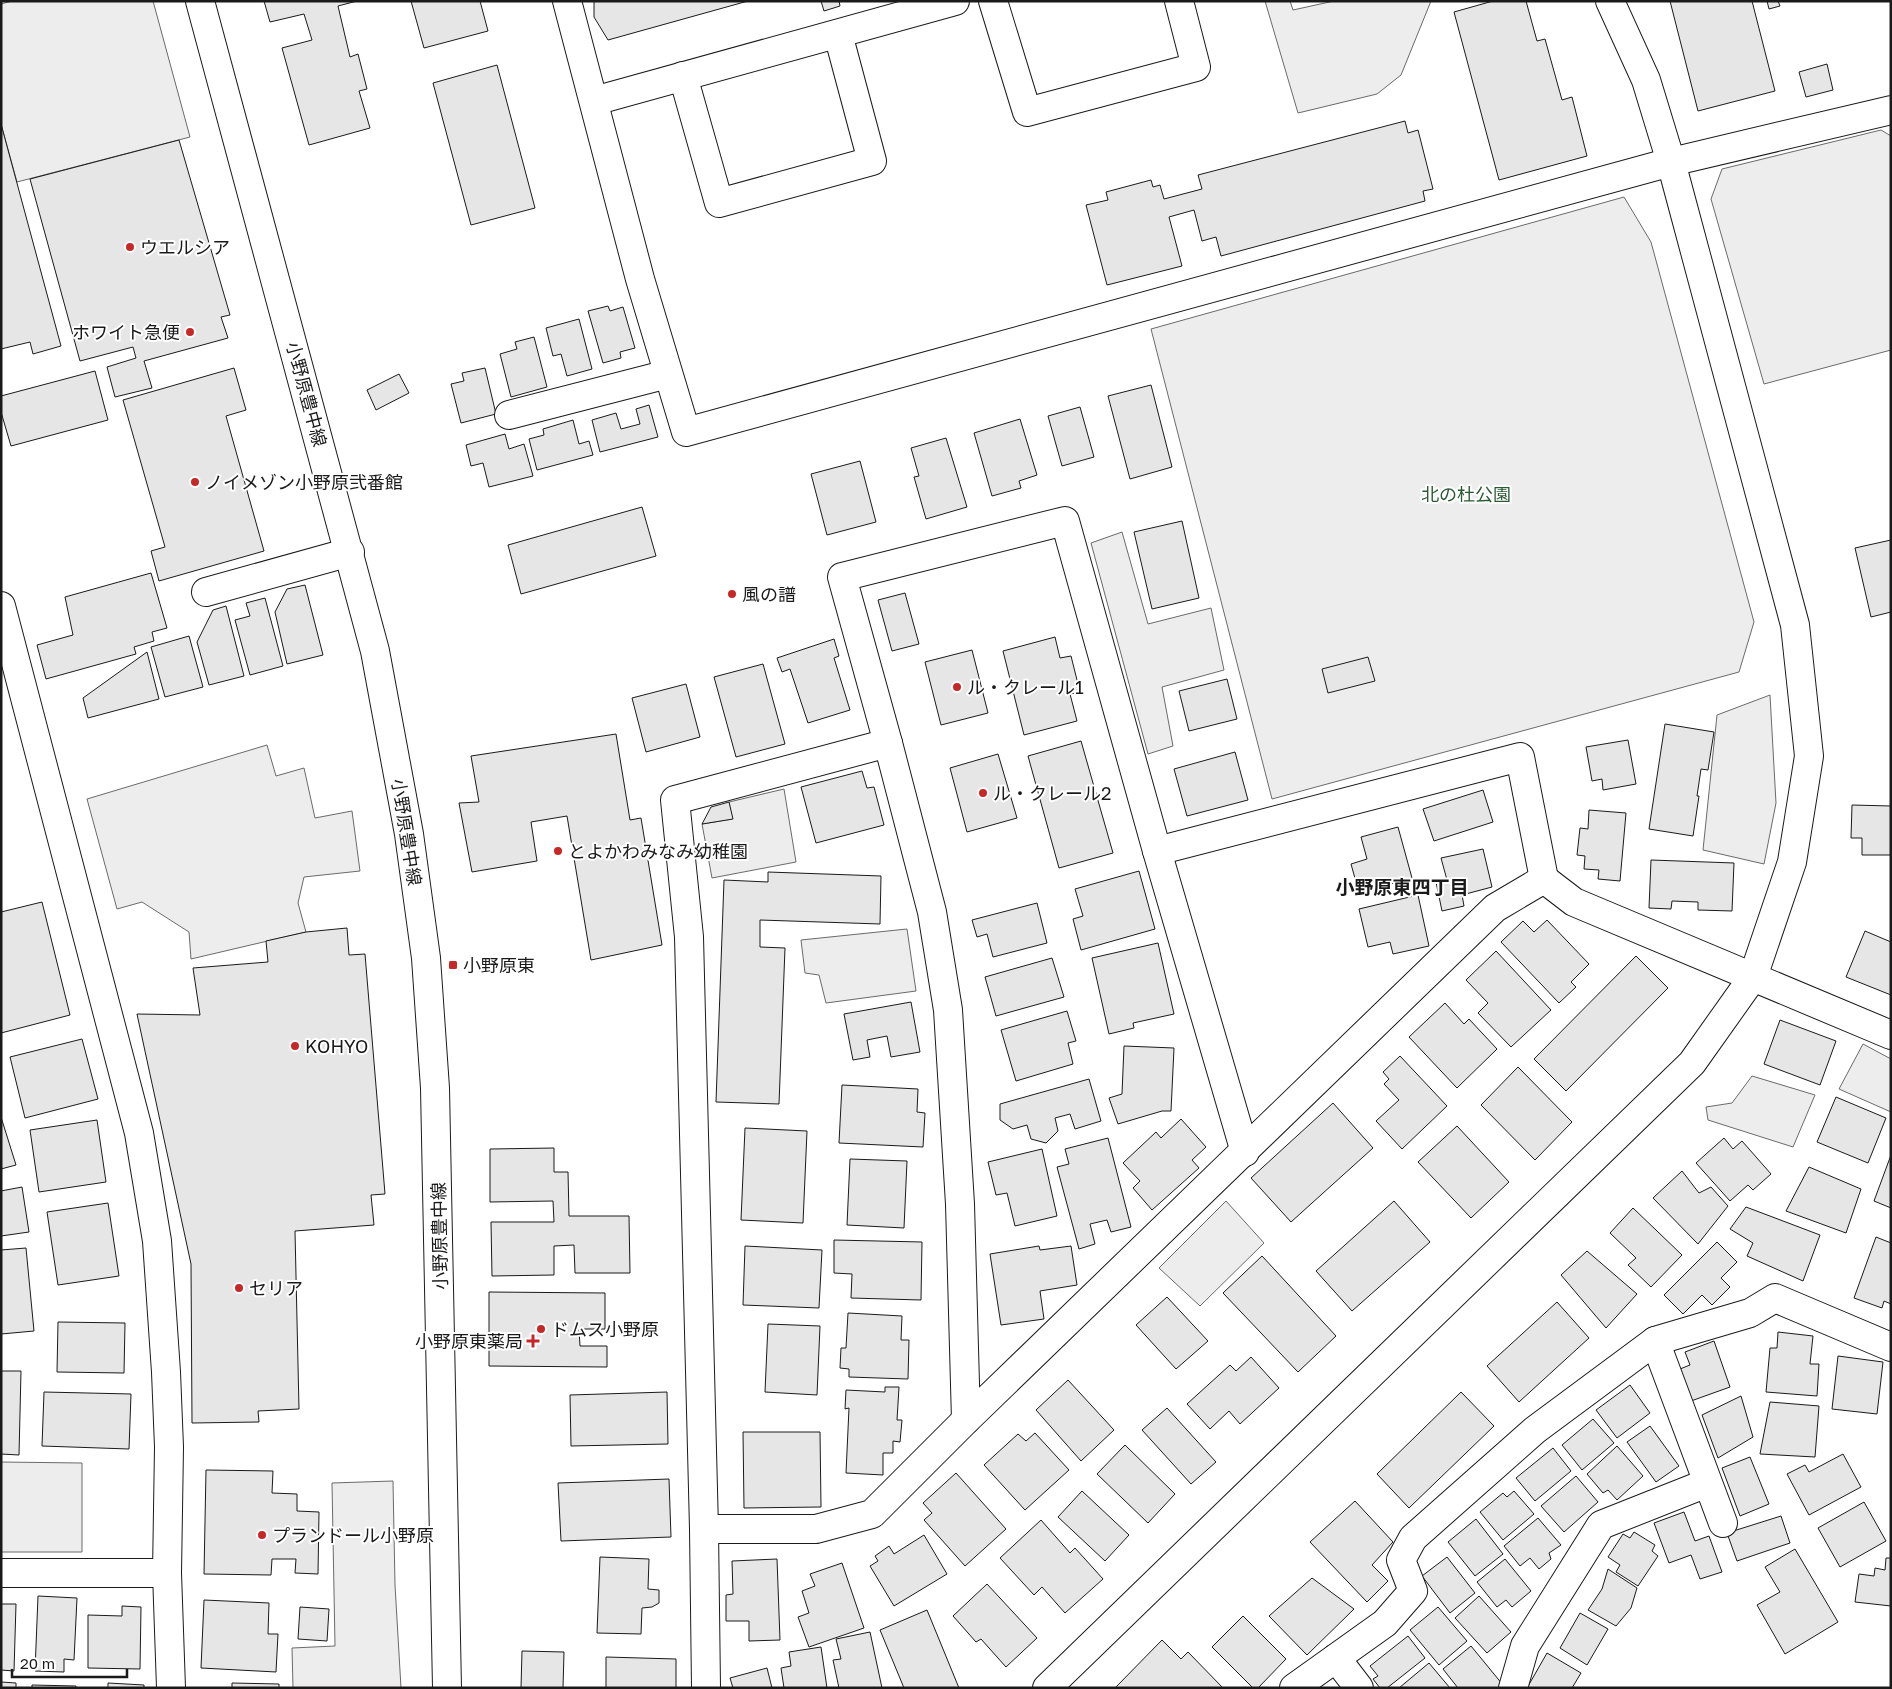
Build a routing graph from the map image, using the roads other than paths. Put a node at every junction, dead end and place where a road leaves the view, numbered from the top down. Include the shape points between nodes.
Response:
1 (200, 1) edge
2 (567, 1) edge
3 (955, 1) edge
4 (993, 1) edge
5 (1179, 1) edge
6 (1610, 1) edge
7 (838, 34) junction
8 (683, 76) junction
9 (594, 101) junction
10 (1891, 110) edge
11 (1671, 162) junction
12 (668, 374) junction
13 (509, 415) dead end
14 (350, 552) junction
15 (206, 592) dead end
16 (1, 606) edge
17 (888, 743) junction
18 (1158, 851) junction
19 (1544, 879) junction
20 (1752, 977) junction
21 (1891, 1035) edge
22 (1244, 1152) junction
23 (1655, 1341) junction
24 (1891, 1347) edge
25 (966, 1420) junction
26 (1707, 1483) junction
27 (1723, 1523) dead end
28 (704, 1529) junction
29 (1, 1573) edge
30 (167, 1573) junction
31 (1336, 1658) junction
32 (171, 1688) edge
33 (447, 1688) edge
34 (706, 1688) edge
35 (1047, 1688) edge
36 (1294, 1688) edge
37 (1358, 1688) edge
38 (1513, 1688) edge

1 - 14 street, 小野原豊中線
2 - 9 street
3 - 7 street
4 - 5 street via 1027,112 1196,67
6 - 11 street via 1646,80
7 - 8 street
7 - 8 street via 872,161 728,201 719,203
8 - 9 street
9 - 12 street
10 - 11 street
11 - 12 street via 686,432
11 - 20 street via 1795,625 1809,756 1792,862
12 - 13 street
14 - 15 street
14 - 33 street, 小野原豊中線 via 375,651 409,834 426,958 436,1088
16 - 30 street via 139,1132 157,1241 166,1372 169,1447
17 - 18 street via 842,577 1065,521
17 - 25 street via 932,912 948,1010 960,1204
17 - 28 street via 675,800 689,937
18 - 19 street via 1520,757
18 - 22 street
19 - 20 street via 1574,902
19 - 22 street via 1495,908
20 - 21 street
20 - 35 street via 1692,1063
22 - 25 street
23 - 24 street via 1750,1313 1775,1298
23 - 26 street
23 - 31 street via 1535,1430 1413,1538 1401,1560 1412,1591 1385,1623
25 - 28 street via 872,1514 816,1529
26 - 27 street
26 - 38 street via 1600,1525 1525,1646
28 - 34 street
29 - 30 street
30 - 32 street
31 - 36 street
31 - 37 street

